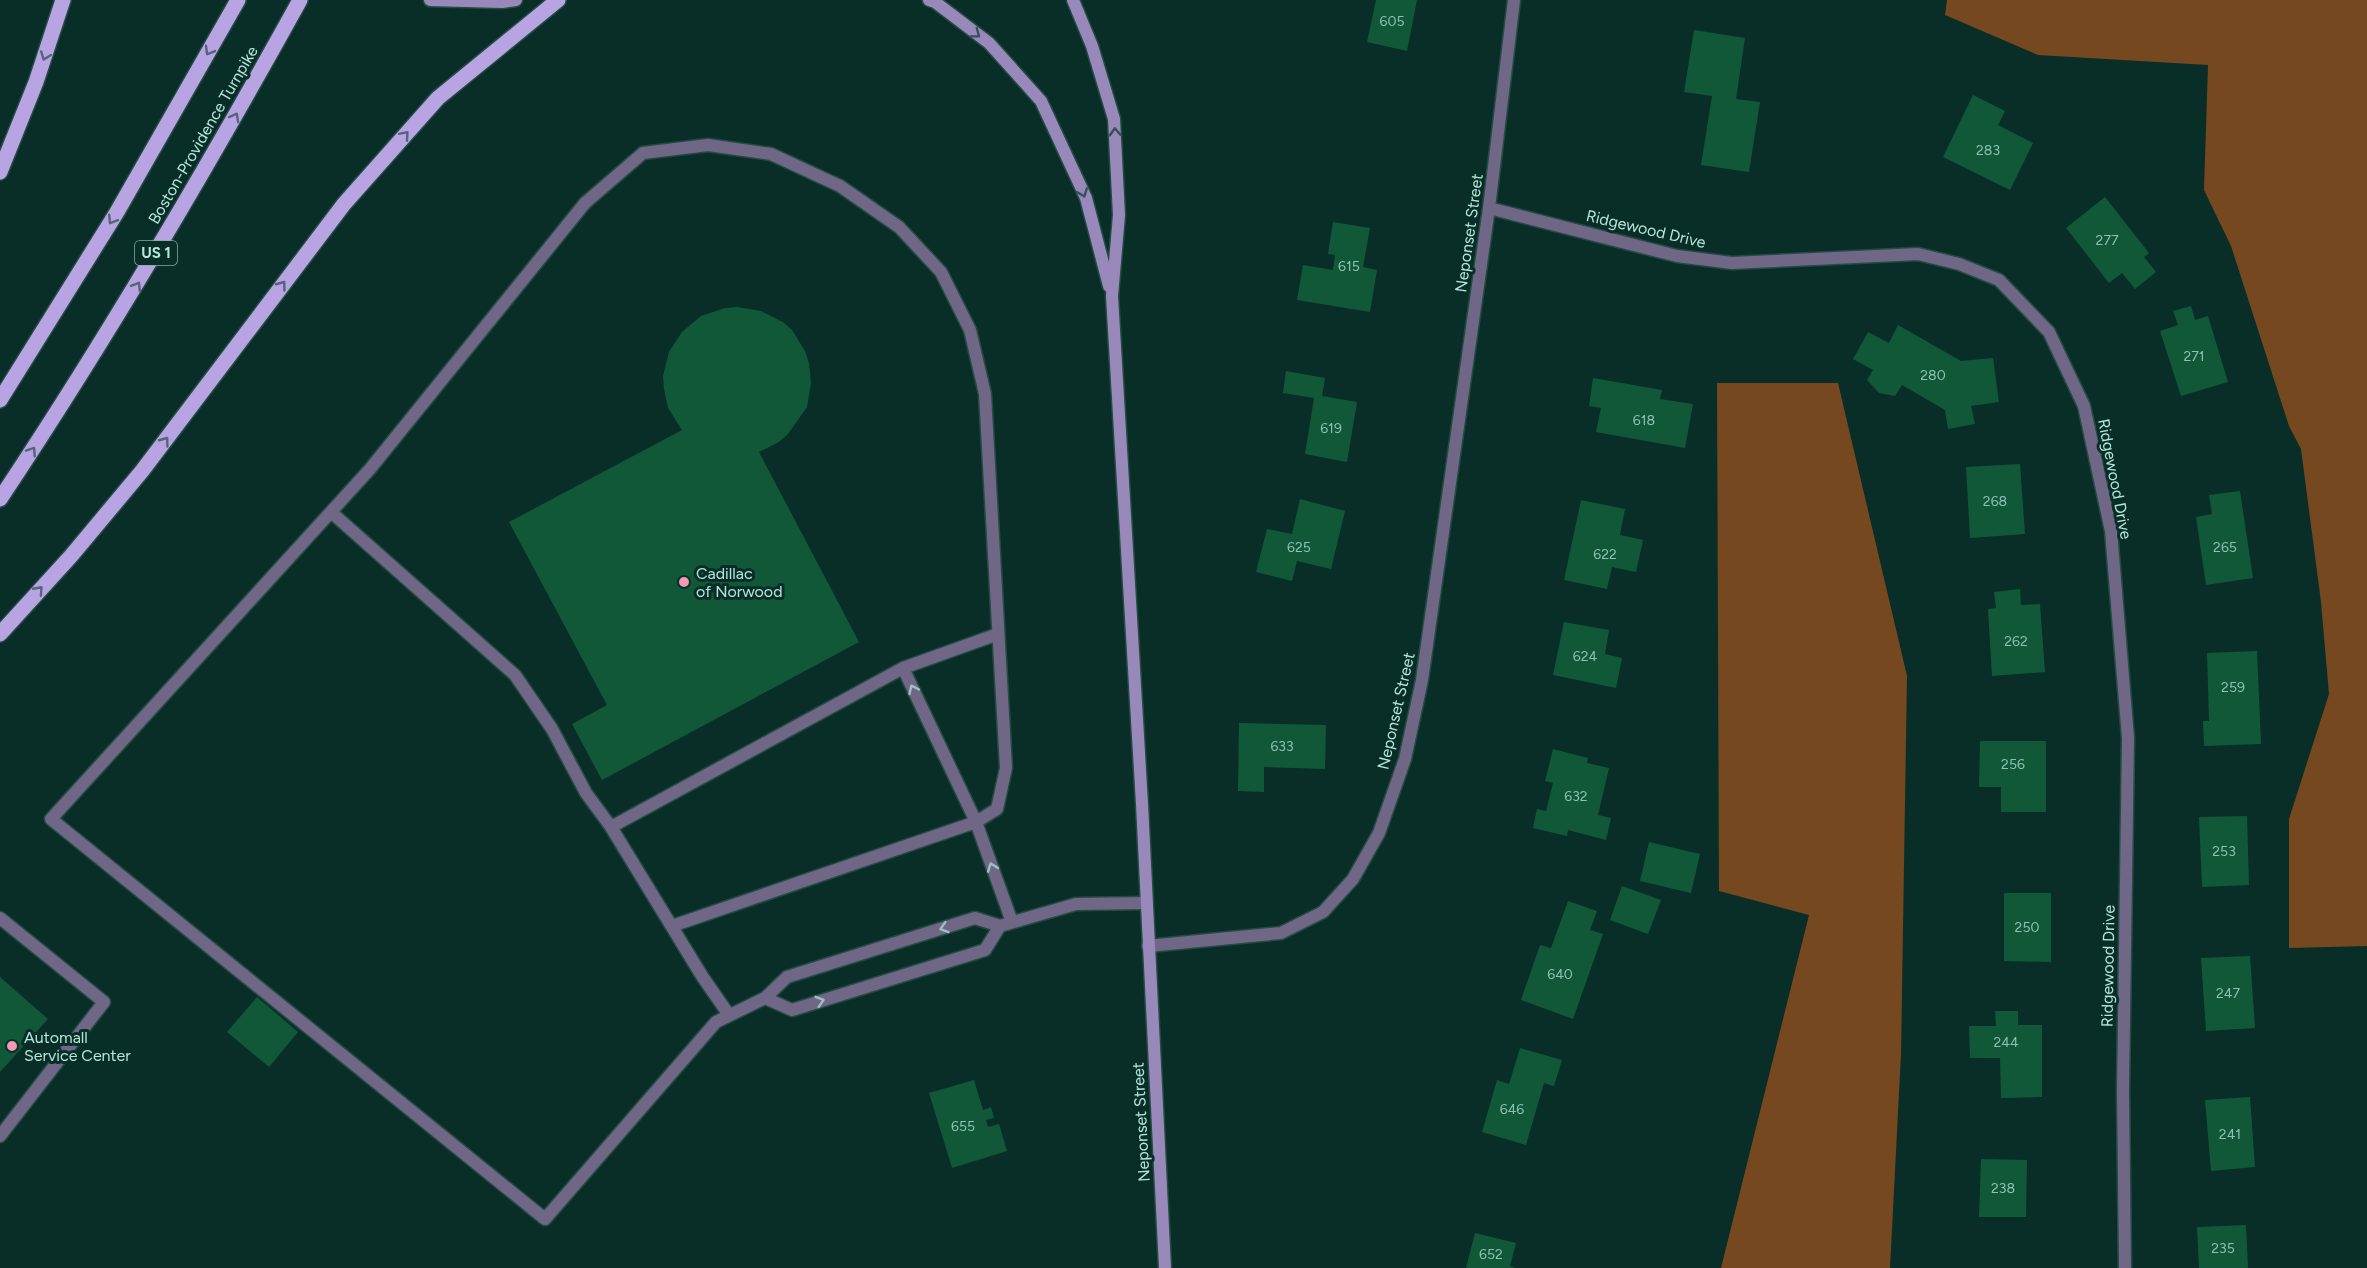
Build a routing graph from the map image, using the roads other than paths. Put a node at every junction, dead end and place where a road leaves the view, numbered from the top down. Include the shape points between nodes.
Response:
1 (63, 0) edge
2 (238, 0) edge
3 (300, 0) edge
4 (430, 0) edge
5 (516, 0) edge
6 (558, 0) edge
7 (929, 0) edge
8 (1072, 0) edge
9 (1514, 0) edge
10 (0, 172) edge
11 (1490, 208) junction
12 (1112, 296) junction
13 (0, 400) edge
14 (0, 499) edge
15 (330, 512) junction
16 (0, 634) edge
17 (998, 634) junction
18 (903, 668) junction
19 (976, 822) junction
20 (611, 827) junction
21 (1146, 903) junction
22 (0, 918) edge
23 (1006, 924) junction
24 (672, 927) junction
25 (1148, 946) junction
26 (765, 998) junction
27 (729, 1016) junction
28 (0, 1136) edge
29 (1165, 1268) edge
30 (2125, 1268) edge

1 -> 10 main road
2 -> 13 main road via 117,212
14 -> 3 main road, Boston-Providence Turnpike / US 1 via 142,277
4 - 5 main road
16 -> 6 main road via 142,471 344,204 438,98
7 -> 12 main road via 989,43 1041,101 1086,198
12 -> 8 main road via 1119,215 1114,119 1092,46
9 - 11 street, Neponset Street
11 - 25 street, Neponset Street via 1422,680 1405,759 1379,833 1353,879 1323,912 1281,933
11 - 30 street, Ridgewood Drive via 1677,256 1732,263 1918,254 1959,264 1999,280 2049,332 2084,406 2111,531 2128,738 2123,1090
12 - 21 main road
15 - 17 street via 370,469 585,203 643,153 708,145 771,154 840,186 899,227 941,272 970,330 986,394
15 - 20 street via 515,675
15 - 27 street via 51,819 545,1219 716,1022
17 - 18 street
17 - 19 street via 1006,768 997,809
19 -> 18 street
18 - 20 street
23 -> 19 street
19 - 24 street
20 - 24 street
21 - 23 street via 1076,904
21 - 25 main road
22 - 28 street via 104,1002
23 -> 26 street via 975,918 786,977
26 -> 23 street via 792,1010 985,950
24 - 27 street
25 - 29 main road, Neponset Street
26 - 27 street

